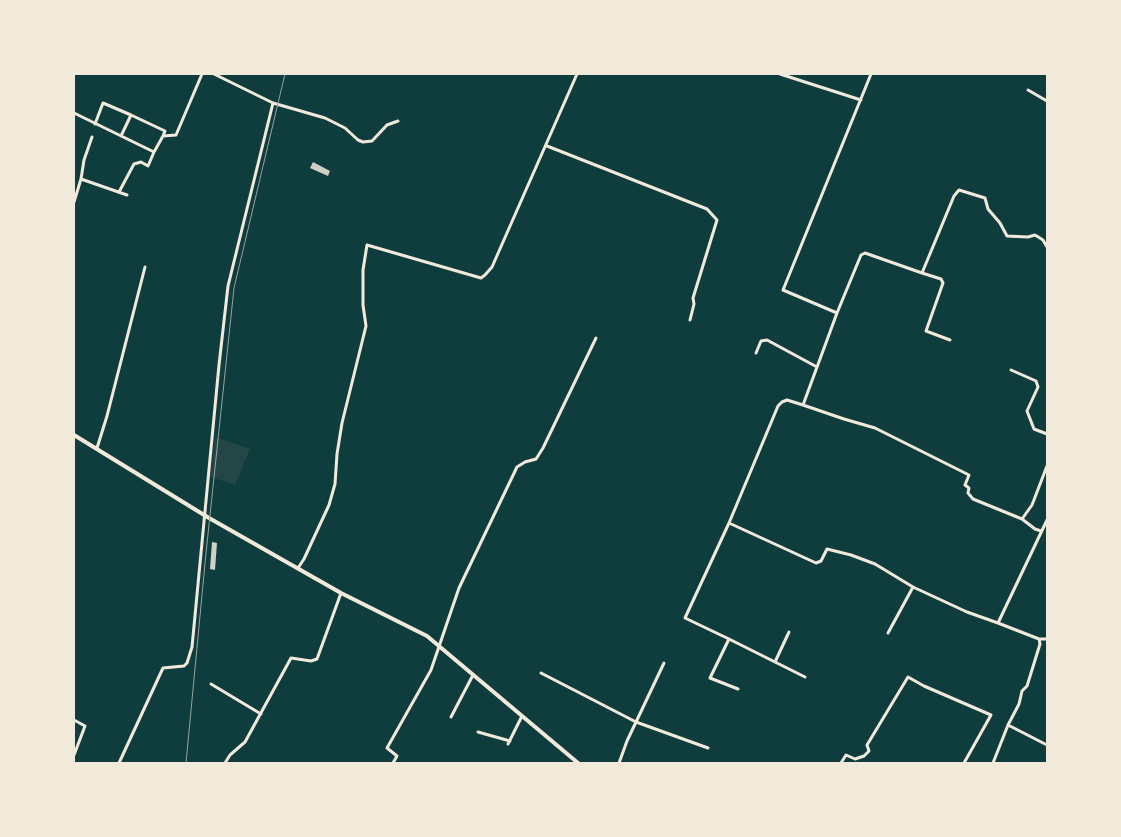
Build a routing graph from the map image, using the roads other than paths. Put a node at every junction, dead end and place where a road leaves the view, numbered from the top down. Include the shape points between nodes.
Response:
1 (202, 74) edge
2 (214, 74) edge
3 (577, 74) edge
4 (780, 74) edge
5 (871, 74) edge
6 (1028, 90) dead end
7 (861, 100) junction
8 (1047, 101) edge
9 (273, 103) junction
10 (74, 113) edge
11 (131, 115) junction
12 (398, 121) dead end
13 (95, 124) junction
14 (121, 136) junction
15 (163, 136) junction
16 (92, 137) dead end
17 (547, 146) junction
18 (154, 152) junction
19 (81, 179) junction
20 (119, 192) junction
21 (127, 195) dead end
22 (74, 202) edge
23 (1047, 247) edge
24 (145, 267) dead end
25 (922, 273) junction
26 (838, 313) junction
27 (690, 320) dead end
28 (596, 338) dead end
29 (950, 340) dead end
30 (756, 353) dead end
31 (817, 367) junction
32 (1011, 370) dead end
33 (803, 405) junction
34 (1047, 434) edge
35 (74, 435) edge
36 (97, 448) junction
37 (1047, 466) edge
38 (205, 515) junction
39 (1022, 520) junction
40 (1047, 520) edge
41 (728, 522) junction
42 (1041, 531) junction
43 (298, 568) junction
44 (913, 587) junction
45 (341, 593) junction
46 (998, 623) junction
47 (789, 632) dead end
48 (888, 633) dead end
49 (728, 639) junction
50 (1039, 639) junction
51 (1047, 639) edge
52 (438, 646) junction
53 (775, 662) junction
54 (664, 663) dead end
55 (541, 673) dead end
56 (474, 675) junction
57 (805, 677) dead end
58 (211, 684) dead end
59 (738, 689) dead end
60 (261, 714) junction
61 (522, 716) junction
62 (451, 717) dead end
63 (74, 720) edge
64 (636, 722) junction
65 (1008, 725) junction
66 (478, 732) dead end
67 (1047, 745) edge
68 (708, 748) dead end
69 (74, 755) edge
70 (119, 763) edge
71 (225, 763) edge
72 (394, 763) edge
73 (578, 763) edge
74 (619, 763) edge
75 (841, 763) edge
76 (964, 763) edge
77 (993, 763) edge

1 - 15 street via 176,135
2 - 9 street
3 - 17 street
4 - 7 street
5 - 7 street
6 - 8 street
7 - 26 street via 783,290
9 - 12 street via 325,118 363,142 372,141 387,125
9 - 38 street via 228,286
10 - 13 street
11 - 13 street via 102,103
11 - 14 street
11 - 15 street via 165,131
13 - 14 street
14 - 18 street
15 - 18 street
16 - 19 street
17 - 27 street via 707,210 717,220 693,298
17 - 43 street via 492,267 481,278 367,245 363,270 366,326 342,423 334,484 329,505
18 - 20 street via 148,166 141,162 134,164
19 - 20 street
19 - 22 street
20 - 21 street
23 - 25 street via 1035,235 1007,236 988,209 985,198 959,190
24 - 36 street
25 - 26 street via 865,253 860,255
25 - 29 street via 941,279 943,283 926,331
26 - 31 street
28 - 52 street via 543,448 536,459 517,467 459,588
30 - 31 street via 761,341 767,340
31 - 33 street
32 - 34 street via 1036,381 1038,387 1027,411 1034,429
33 - 39 street via 875,428 968,475 965,485 973,499
33 - 41 street via 787,400 778,406
35 - 36 main road
36 - 38 main road
37 - 39 street via 1032,505
38 - 43 main road
38 - 70 street via 192,647 187,663 162,668
39 - 42 street
40 - 42 street
41 - 44 street via 816,563 821,561 827,549 851,555 875,564
41 - 49 street via 685,618
42 - 46 street
43 - 45 main road
44 - 46 street
44 - 48 street
45 - 52 main road via 427,636
45 - 60 street via 316,659 291,658
46 - 50 street
47 - 53 street
49 - 53 street
49 - 59 street via 710,678
50 - 51 street
50 - 65 street via 1027,686
52 - 56 main road
52 - 72 street via 431,670 387,748 397,756
53 - 57 street
54 - 64 street
55 - 64 street
56 - 61 main road
56 - 62 street
58 - 60 street
60 - 71 street via 245,742 230,754
61 - 66 street via 509,742
61 - 73 main road
63 - 69 street via 85,726
64 - 68 street
64 - 74 street
65 - 67 street
65 - 77 street
75 - 76 street via 846,755 855,759 869,751 867,745 908,677 991,715

